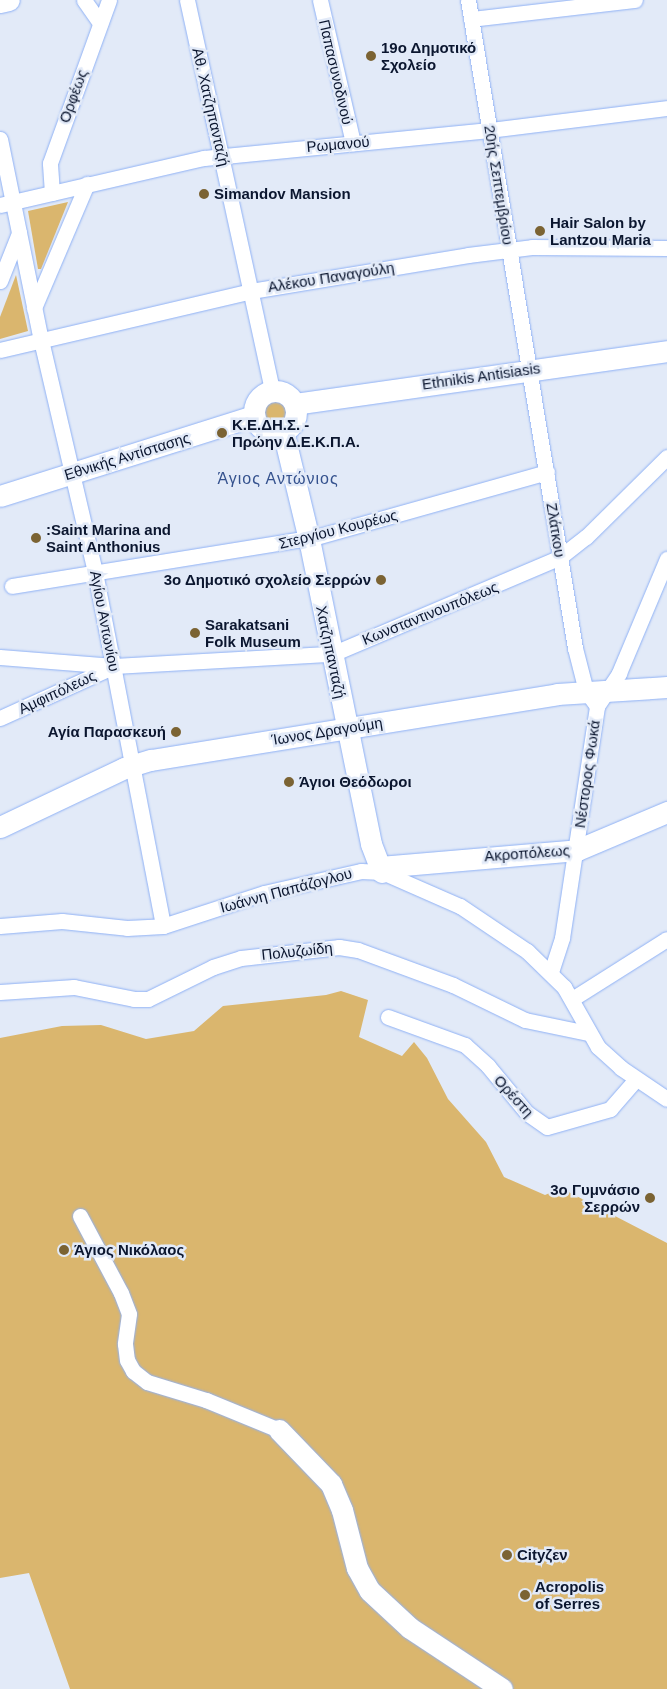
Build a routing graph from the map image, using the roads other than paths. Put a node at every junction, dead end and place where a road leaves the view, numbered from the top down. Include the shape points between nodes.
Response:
1 (9, 0) edge
2 (84, 0) edge
3 (108, 0) edge
4 (187, 0) edge
5 (320, 0) edge
6 (468, 0) edge
7 (635, 0) edge
8 (0, 2) edge
9 (471, 19) junction
10 (100, 23) junction
11 (667, 108) edge
12 (490, 130) junction
13 (0, 139) edge
14 (353, 143) junction
15 (222, 155) junction
16 (87, 184) junction
17 (52, 193) junction
18 (6, 203) edge
19 (19, 233) junction
20 (667, 248) edge
21 (509, 249) junction
22 (0, 281) edge
23 (251, 291) junction
24 (34, 308) junction
25 (41, 340) junction
26 (0, 350) edge
27 (667, 351) edge
28 (529, 369) junction
29 (272, 391) junction
30 (295, 404) junction
31 (254, 416) junction
32 (283, 431) junction
33 (667, 458) edge
34 (547, 472) junction
35 (72, 473) junction
36 (0, 496) edge
37 (309, 539) junction
38 (560, 557) junction
39 (667, 559) edge
40 (95, 572) junction
41 (12, 586) dead end
42 (332, 654) junction
43 (0, 657) edge
44 (67, 663) junction
45 (114, 666) junction
46 (72, 684) junction
47 (667, 688) edge
48 (610, 689) junction
49 (592, 698) junction
50 (0, 718) edge
51 (347, 728) junction
52 (134, 764) junction
53 (667, 812) edge
54 (0, 827) edge
55 (577, 850) junction
56 (381, 869) junction
57 (0, 926) edge
58 (163, 926) junction
59 (667, 939) edge
60 (551, 972) junction
61 (0, 992) edge
62 (572, 999) junction
63 (388, 1017) dead end
64 (588, 1034) junction
65 (636, 1079) junction
66 (667, 1099) edge
67 (80, 1216) dead end
68 (280, 1430) joint
69 (502, 1689) edge

1 - 8 street
2 - 10 street
3 - 10 street, Ορφέως
4 - 15 street, Αθ. Χατζηπανταζή
5 - 14 street, Παπασυνοδινού
6 - 9 street, 20ής Σεπτεμβρίου
7 - 9 street
9 - 12 street, 20ής Σεπτεμβρίου
10 - 17 street, Ορφέως via 50,163
11 - 12 street, Ρωμανού
12 - 14 street, Ρωμανού
12 - 21 street, 20ής Σεπτεμβρίου
13 - 18 street, Αγίου Αντωνίου
14 - 15 street, Ρωμανού
15 - 16 street, Ρωμανού
15 - 23 street, Αθ. Χατζηπανταζή
16 - 17 street, Ρωμανού
16 - 24 street
17 - 18 street, Ρωμανού
18 - 19 street, Αγίου Αντωνίου
19 - 22 street
19 - 24 street, Αγίου Αντωνίου
20 - 21 street, Αλέκου Παναγούλη
21 - 23 street, Αλέκου Παναγούλη
21 - 28 street, 20ής Σεπτεμβρίου
23 - 25 street, Αλέκου Παναγούλη
23 - 29 street, Αθ. Χατζηπανταζή
24 - 25 street, Αγίου Αντωνίου
25 - 26 street, Αλέκου Παναγούλη
25 - 35 street, Αγίου Αντωνίου
27 - 28 street, Ethnikis Antisiasis
28 - 30 street, Ethnikis Antisiasis
28 - 34 street, Ζλάτκου
29 - 30 street via 283,392
29 - 31 street via 258,400
30 - 32 street via 294,422
31 - 32 street via 265,430
31 - 35 street, Εθνικής Αντίστασης
32 - 37 street, Χατζηπανταζή
33 - 38 street, Κωνσταντινουπόλεως via 586,537
34 - 37 street, Στεργίου Κουρέως
34 - 38 street, Ζλάτκου
35 - 36 street, Εθνικής Αντίστασης
35 - 40 street, Αγίου Αντωνίου
37 - 40 street, Στεργίου Κουρέως
37 - 42 street, Χατζηπανταζή
38 - 42 street, Κωνσταντινουπόλεως
38 - 49 street, Ζλάτκου via 575,648
39 - 48 street
40 - 41 street, Στεργίου Κουρέως
40 - 45 street, Αγίου Αντωνίου
42 - 45 street, Κωνσταντινουπόλεως
42 - 51 street, Χατζηπανταζή
43 - 44 street, Κωνσταντινουπόλεως
44 - 45 street, Κωνσταντινουπόλεως
44 - 46 street
45 - 46 street, Αμφιπόλεως
45 - 52 street, Αγίου Αντωνίου
46 - 50 street, Αμφιπόλεως
47 - 48 street, Ίωνος Δραγούμη
48 - 49 street, Ίωνος Δραγούμη
49 - 51 street, Ίωνος Δραγούμη
49 - 55 street, Νέστορος Φωκά
51 - 52 street, Ίωνος Δραγούμη
51 - 56 street, Χατζηπανταζή via 373,851
52 - 54 street, Ίωνος Δραγούμη
52 - 58 street, Αγίου Αντωνίου
53 - 55 street, Ακροπόλεως
55 - 56 street, Ακροπόλεως
55 - 60 street, Νέστορος Φωκά via 561,944
56 - 58 street, Ιωάννη Παπάζογλου via 264,893
56 - 60 street, Ιωάννη Παπάζογλου via 471,912
57 - 58 street, Ιωάννη Παπάζογλου via 62,920 128,928
59 - 62 street
60 - 62 street, Ιωάννη Παπάζογλου
61 - 64 street, Πολυζωίδη via 74,987 148,999 213,967 241,958 306,949 348,948 453,985 525,1020
62 - 64 street, Ιωάννη Παπάζογλου
63 - 65 street, Ορέστη via 465,1045 488,1066 526,1113 547,1127 610,1109
64 - 65 street, Ιωάννη Παπάζογλου via 607,1056
65 - 66 street, Ιωάννη Παπάζογλου
67 - 68 street via 122,1293 129,1314 125,1344 127,1360 133,1372 147,1382 206,1400
68 - 69 street via 331,1484 342,1510 357,1568 370,1591 410,1628

